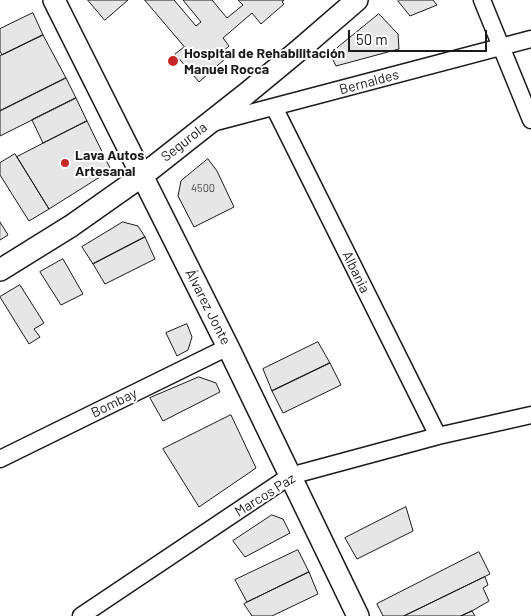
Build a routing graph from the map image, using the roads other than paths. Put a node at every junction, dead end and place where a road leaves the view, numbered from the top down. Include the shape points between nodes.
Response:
1 (54, 0) edge
2 (357, 0) edge
3 (482, 0) edge
4 (531, 39) edge
5 (502, 47) junction
6 (274, 107) junction
7 (531, 120) edge
8 (206, 125) junction
9 (142, 176) junction
10 (0, 270) edge
11 (228, 347) junction
12 (531, 415) edge
13 (438, 436) junction
14 (0, 459) edge
15 (290, 476) junction
16 (81, 616) edge
17 (358, 616) edge

1 - 9 street, Álvarez Jonte
2 - 8 street, Segurola
3 - 5 street
4 - 5 street, Bernaldes
5 - 6 street, Bernaldes
5 - 7 street
6 - 8 street, Bernaldes
6 - 13 street, Albania
8 - 9 street, Segurola
9 - 10 street, Segurola via 71,226
9 - 11 street, Álvarez Jonte
11 - 14 street, Bombay
11 - 15 street, Álvarez Jonte
12 - 13 street, Marcos Paz
13 - 15 street, Marcos Paz
15 - 16 street, Marcos Paz
15 - 17 street, Álvarez Jonte

